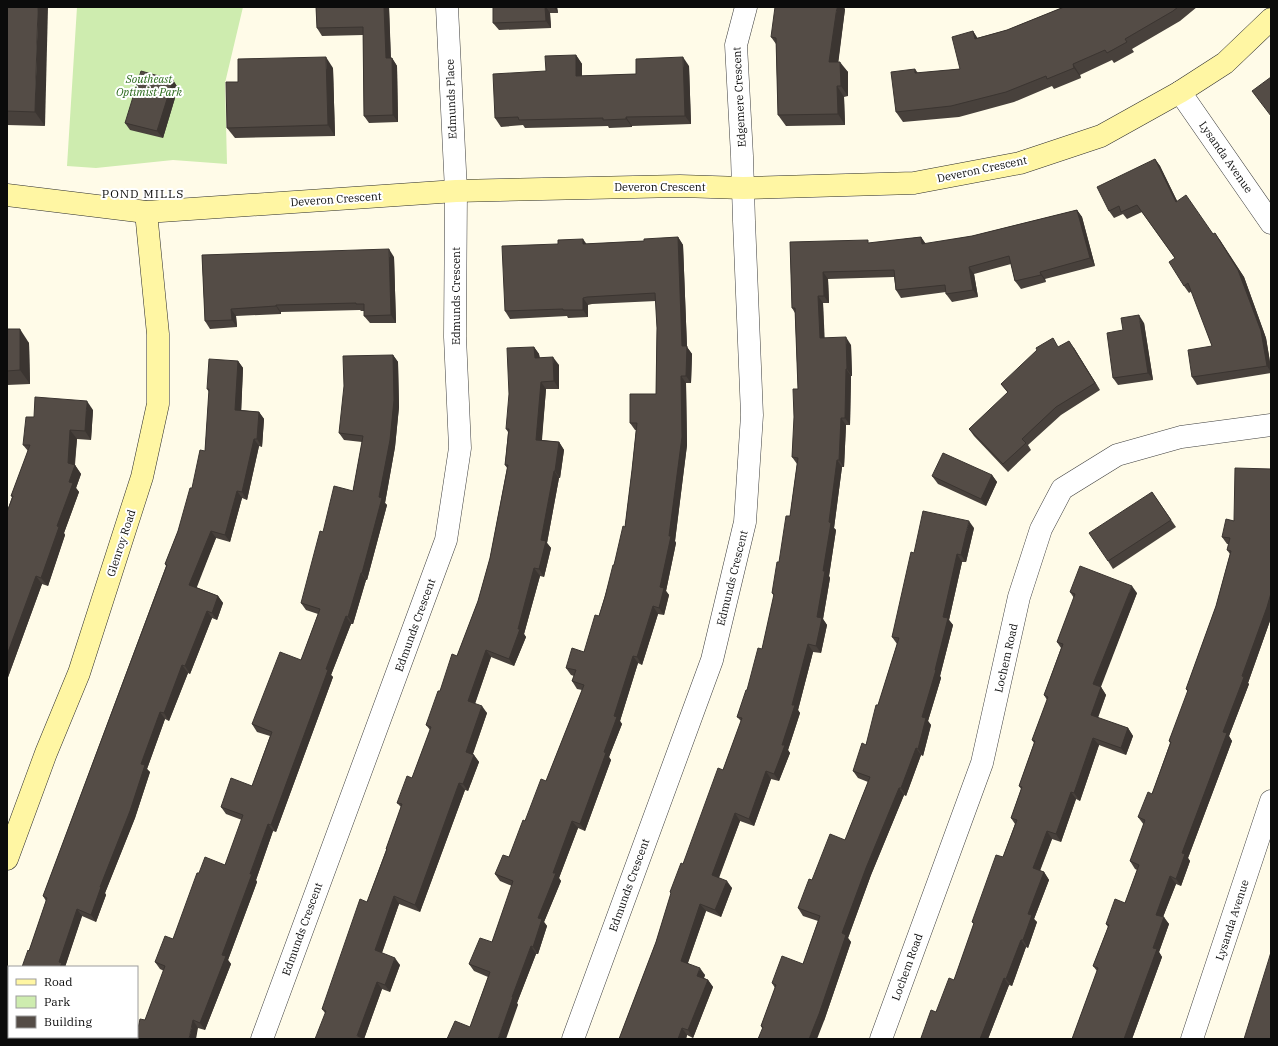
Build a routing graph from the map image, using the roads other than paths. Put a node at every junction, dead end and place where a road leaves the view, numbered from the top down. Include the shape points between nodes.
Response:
1 (447, 7) edge
2 (746, 7) edge
3 (1271, 19) edge
4 (1180, 92) junction
5 (743, 188) junction
6 (456, 191) junction
7 (7, 194) edge
8 (146, 212) junction
9 (1271, 223) edge
10 (1271, 425) edge
11 (1271, 801) edge
12 (7, 859) edge
13 (262, 1039) edge
14 (573, 1039) edge
15 (881, 1039) edge
16 (1192, 1039) edge

1 - 6 street, Edmunds Place
2 - 5 street, Edgemere Crescent via 736,45
3 - 4 street, Deveron Crescent via 1225,63
4 - 5 street, Deveron Crescent via 1101,136 1020,163 914,183
4 - 9 street, Lysanda Avenue
5 - 6 street, Deveron Crescent via 680,186
5 - 14 street, Edmunds Crescent via 752,415 745,522 712,660
6 - 8 street, Deveron Crescent
6 - 13 street, Edmunds Crescent via 455,337 460,448 446,540
7 - 8 street, Deveron Crescent
8 - 12 street, Glenroy Road via 158,334 158,404 142,478 79,673
10 - 15 street, Lochem Road via 1181,437 1118,455 1062,490 1041,529 1019,597 982,763
11 - 16 street, Lysanda Avenue

